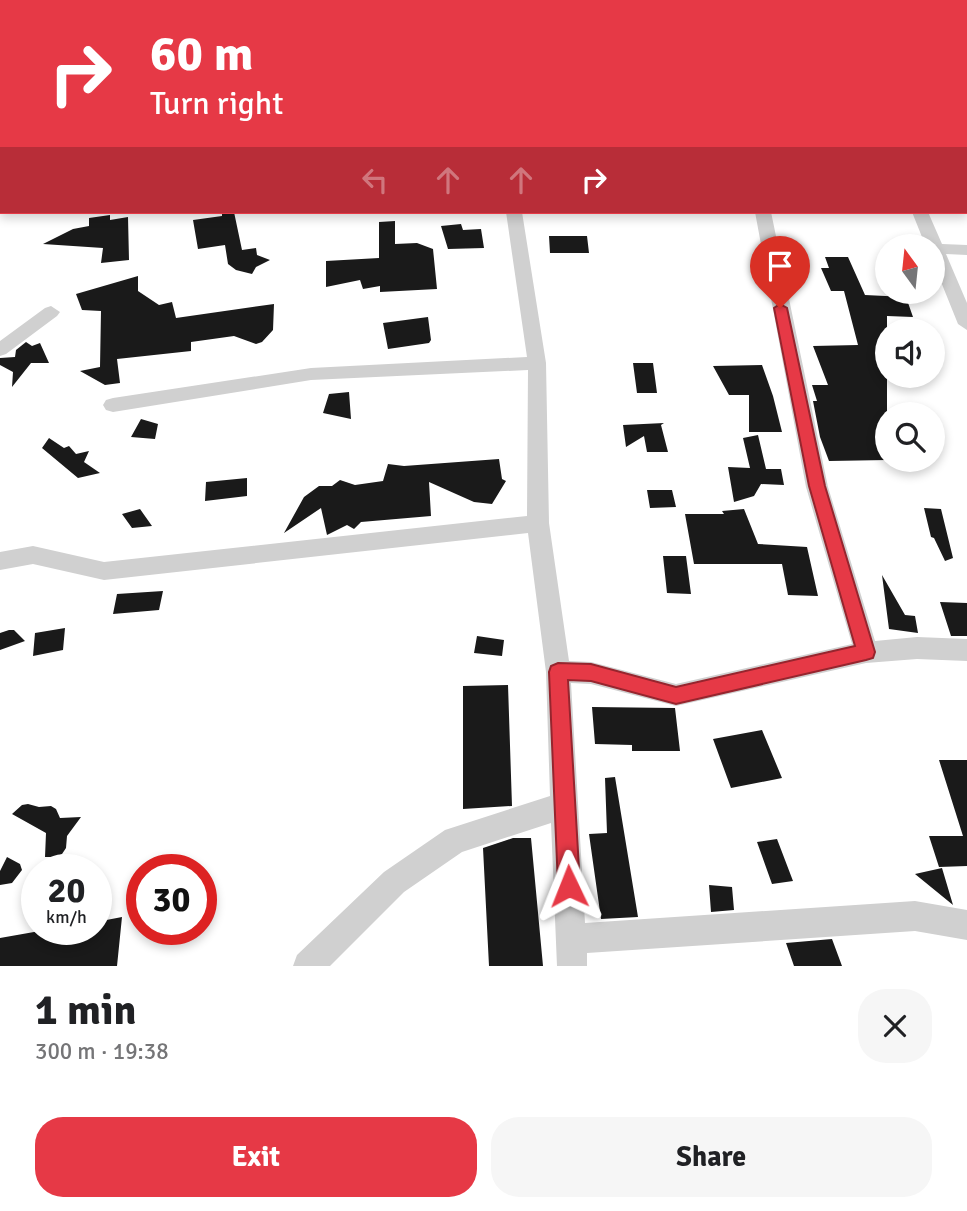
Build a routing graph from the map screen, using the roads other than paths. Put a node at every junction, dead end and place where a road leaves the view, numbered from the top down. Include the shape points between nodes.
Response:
1 (514, 214) edge
2 (763, 214) edge
3 (921, 214) edge
4 (930, 234) edge
5 (945, 249) edge
6 (967, 250) edge
7 (945, 271) edge
8 (51, 312) dead end
9 (967, 324) edge
10 (0, 350) edge
11 (537, 363) junction
12 (113, 405) dead end
13 (538, 523) junction
14 (0, 561) edge
15 (967, 650) edge
16 (866, 652) junction
17 (558, 672) junction
18 (566, 806) junction
19 (967, 925) edge
20 (571, 953) edge
21 (308, 966) edge

1 - 11 street
2 - 16 street via 817,486
3 - 4 street
5 - 6 street
7 - 9 street
8 - 10 street
11 - 12 street via 311,374
11 - 13 street
13 - 14 street via 104,571 33,555
13 - 17 street
15 - 16 street
16 - 17 street via 676,695 591,673
17 - 18 street
18 - 20 street
18 - 21 street via 455,841 394,882
19 - 20 street via 915,916

